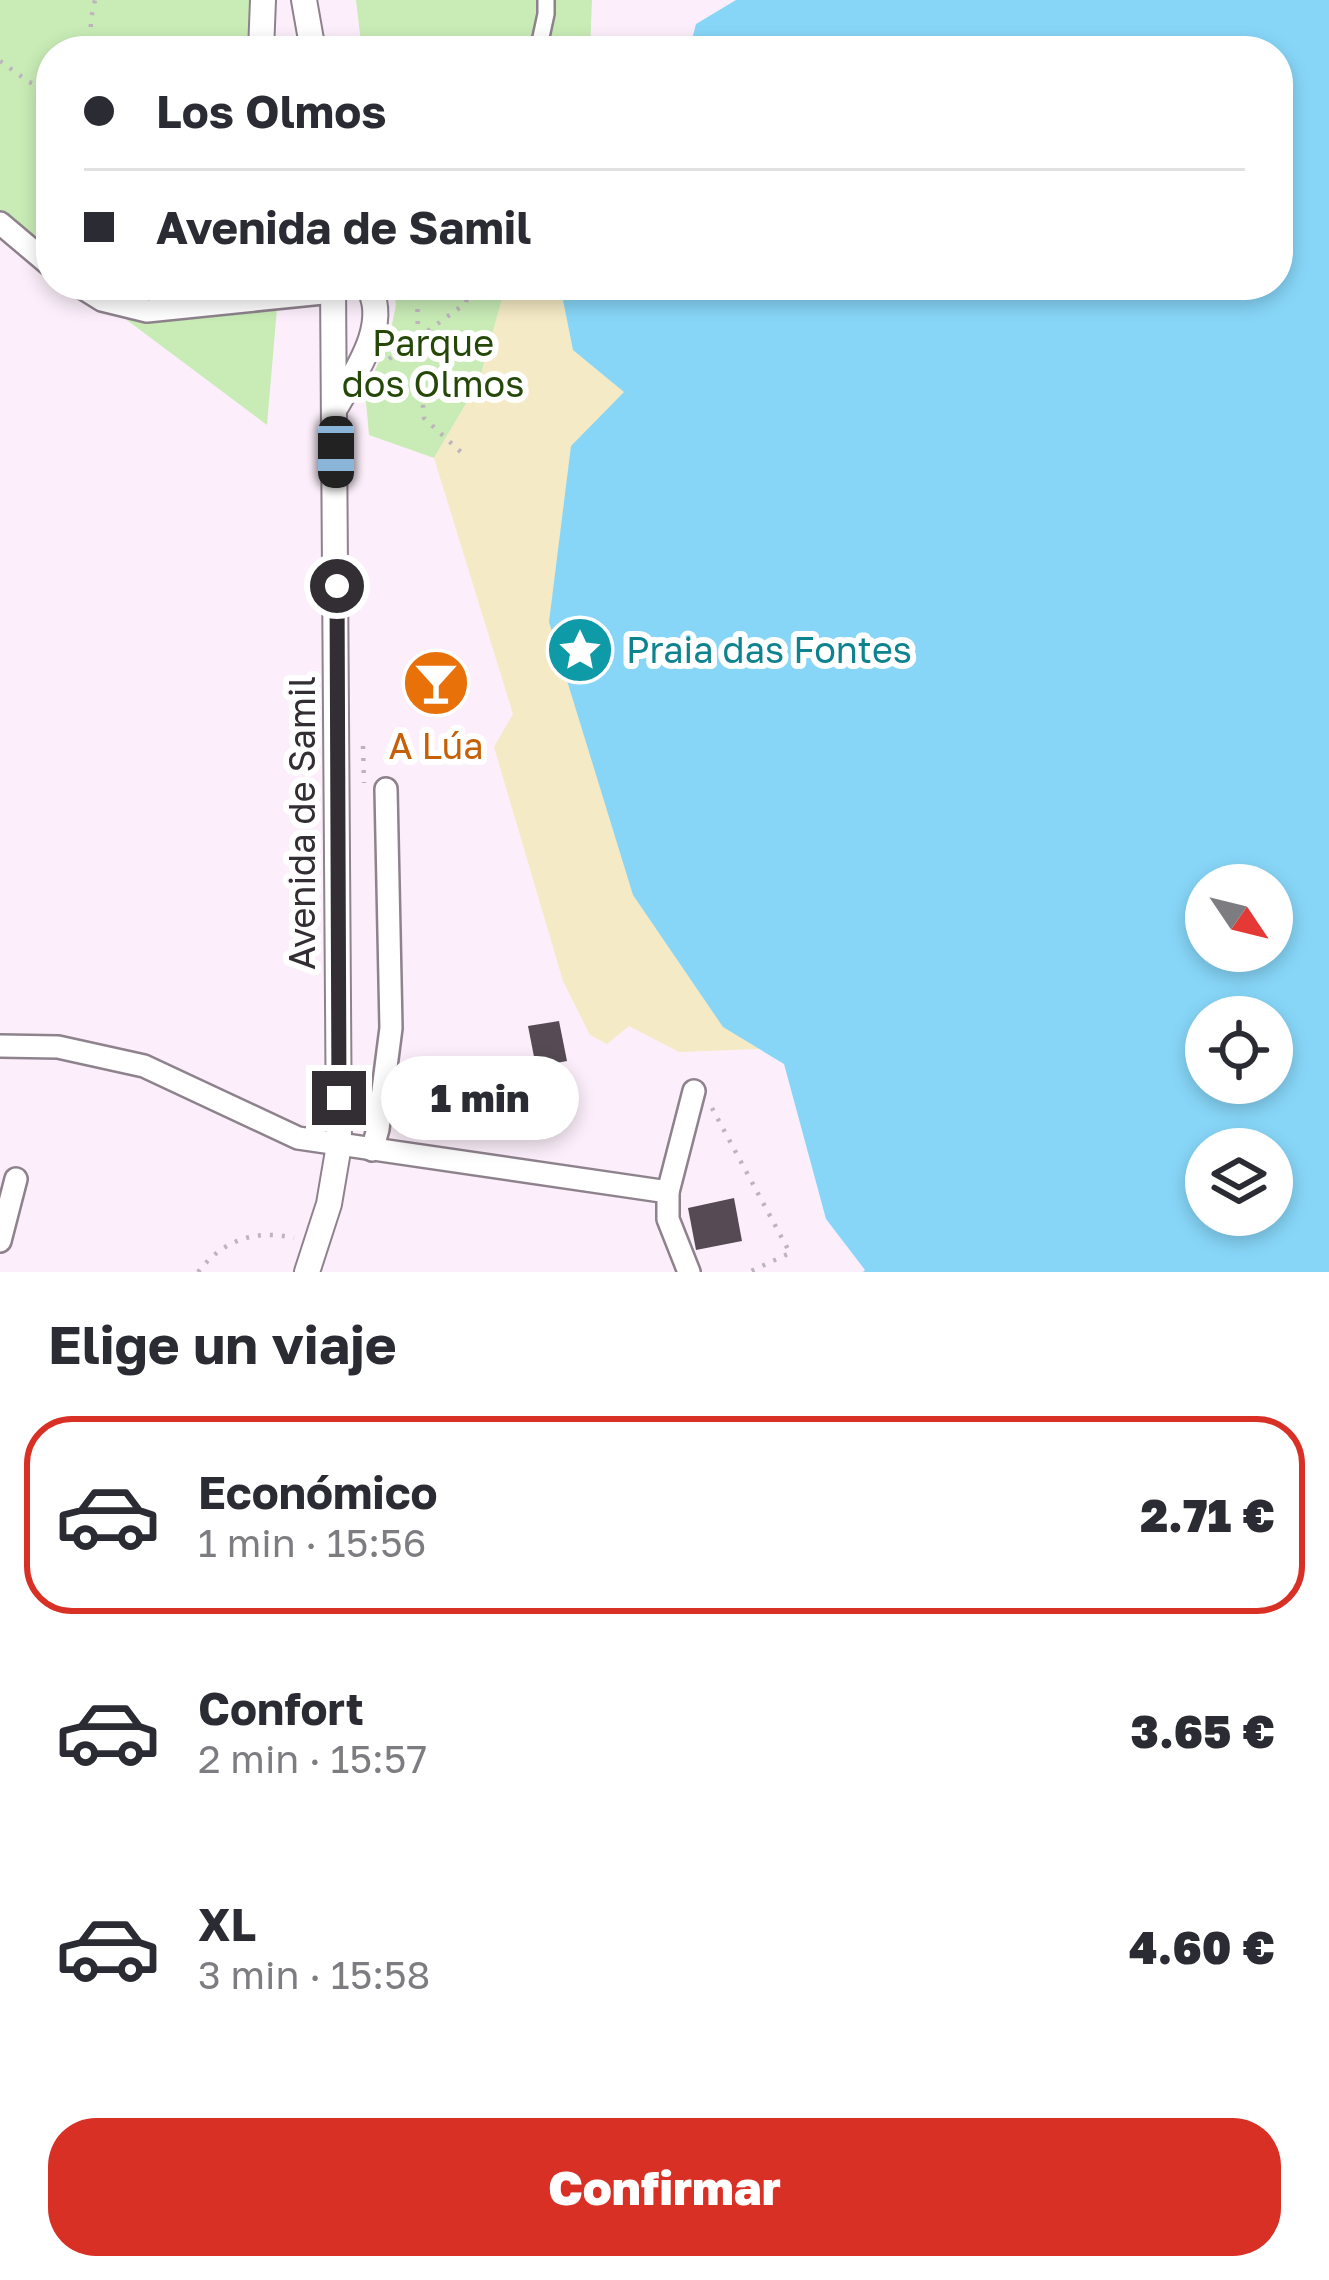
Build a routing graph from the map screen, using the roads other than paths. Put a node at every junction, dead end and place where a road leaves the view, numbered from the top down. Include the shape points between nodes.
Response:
1 (263, 0) edge
2 (304, 0) edge
3 (546, 0) edge
4 (262, 36) edge
5 (310, 36) edge
6 (541, 36) edge
7 (0, 223) edge
8 (36, 253) edge
9 (103, 300) edge
10 (240, 300) edge
11 (333, 300) edge
12 (373, 300) edge
13 (336, 407) junction
14 (375, 792) road end
15 (0, 1046) edge
16 (694, 1091) road end
17 (339, 1145) junction
18 (372, 1150) junction
19 (16, 1179) dead end
20 (668, 1192) junction
21 (0, 1241) edge
22 (307, 1272) edge
23 (689, 1272) edge

1 - 4 street
2 - 5 street
3 - 6 street
7 - 8 street
9 - 10 street via 147,311
11 - 13 street, Avenida de Samil
12 - 13 street via 374,328
13 - 17 street, Avenida de Samil
14 - 18 street via 391,1028
15 - 17 street via 58,1047 144,1066 298,1138
16 - 20 street
17 - 18 street
17 - 22 street, Avenida de Samil
18 - 20 street
19 - 21 street
20 - 23 street via 668,1219

